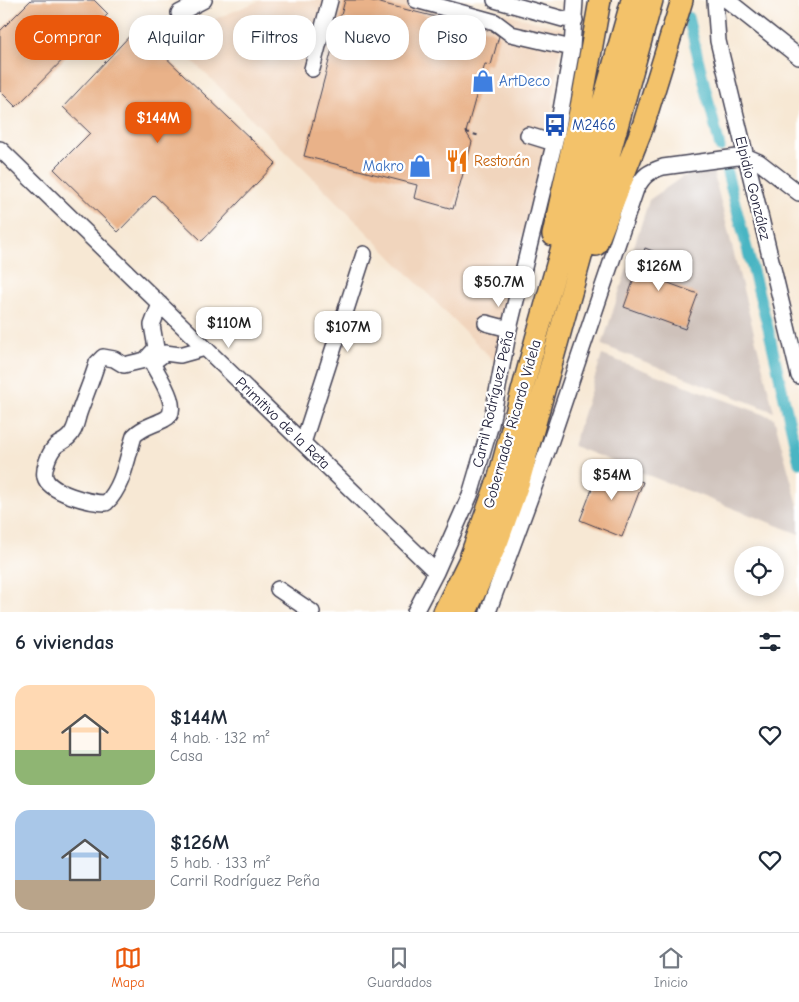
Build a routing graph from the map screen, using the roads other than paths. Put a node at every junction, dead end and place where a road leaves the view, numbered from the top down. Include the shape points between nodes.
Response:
1 (204, 0) edge
2 (330, 0) edge
3 (416, 0) edge
4 (495, 0) edge
5 (576, 0) edge
6 (600, 0) edge
7 (632, 0) edge
8 (652, 0) edge
9 (682, 0) edge
10 (715, 0) edge
11 (727, 0) edge
12 (179, 13) dead end
13 (575, 20) junction
14 (572, 48) junction
15 (799, 58) edge
16 (312, 69) dead end
17 (528, 135) dead end
18 (554, 143) junction
19 (0, 149) edge
20 (745, 156) junction
21 (596, 163) junction
22 (799, 193) edge
23 (364, 254) dead end
24 (160, 304) junction
25 (486, 323) dead end
26 (509, 329) junction
27 (795, 338) edge
28 (536, 339) junction
29 (557, 345) junction
30 (205, 348) junction
31 (799, 376) edge
32 (303, 443) junction
33 (436, 572) junction
34 (278, 589) dead end
35 (312, 612) edge
36 (415, 612) edge
37 (444, 612) edge
38 (466, 612) edge
39 (488, 612) edge

1 - 12 street
2 - 16 street
3 - 14 street via 495,22 511,34
4 - 13 street
5 - 13 street, Carril Rodríguez Peña
6 - 28 highway via 581,107 555,222
7 - 21 highway, Gobernador Ricardo Videla
8 - 21 highway, Gobernador Ricardo Videla
9 - 29 highway via 643,126
10 - 20 street, Elpidio González via 718,41
11 - 15 street
13 - 14 street, Carril Rodríguez Peña
14 - 18 street, Carril Rodríguez Peña
17 - 18 street
18 - 26 street, Carril Rodríguez Peña
19 - 24 street, Primitivo de la Reta
20 - 22 street via 759,162
20 - 27 street, Elpidio González
20 - 39 street via 663,167 643,176
21 - 28 highway, Gobernador Ricardo Videla
21 - 29 highway, Gobernador Ricardo Videla
23 - 32 street
24 - 30 street, Primitivo de la Reta
24 - 30 street via 152,325 156,348 145,360 124,365 103,357 97,363 73,431 66,441 54,447 44,474 46,479 58,490 72,496 93,503 106,503 119,485 134,436 139,430 168,418 172,412 173,404 152,363 165,353 180,355
25 - 26 street
26 - 33 street, Carril Rodríguez Peña via 491,424 470,495
27 - 31 street, Elpidio González
28 - 37 highway, Gobernador Ricardo Videla via 490,504 469,561
29 - 38 highway, Gobernador Ricardo Videla via 510,510
30 - 32 street, Primitivo de la Reta
32 - 33 street, Primitivo de la Reta
33 - 36 street, Carril Rodríguez Peña
34 - 35 street

